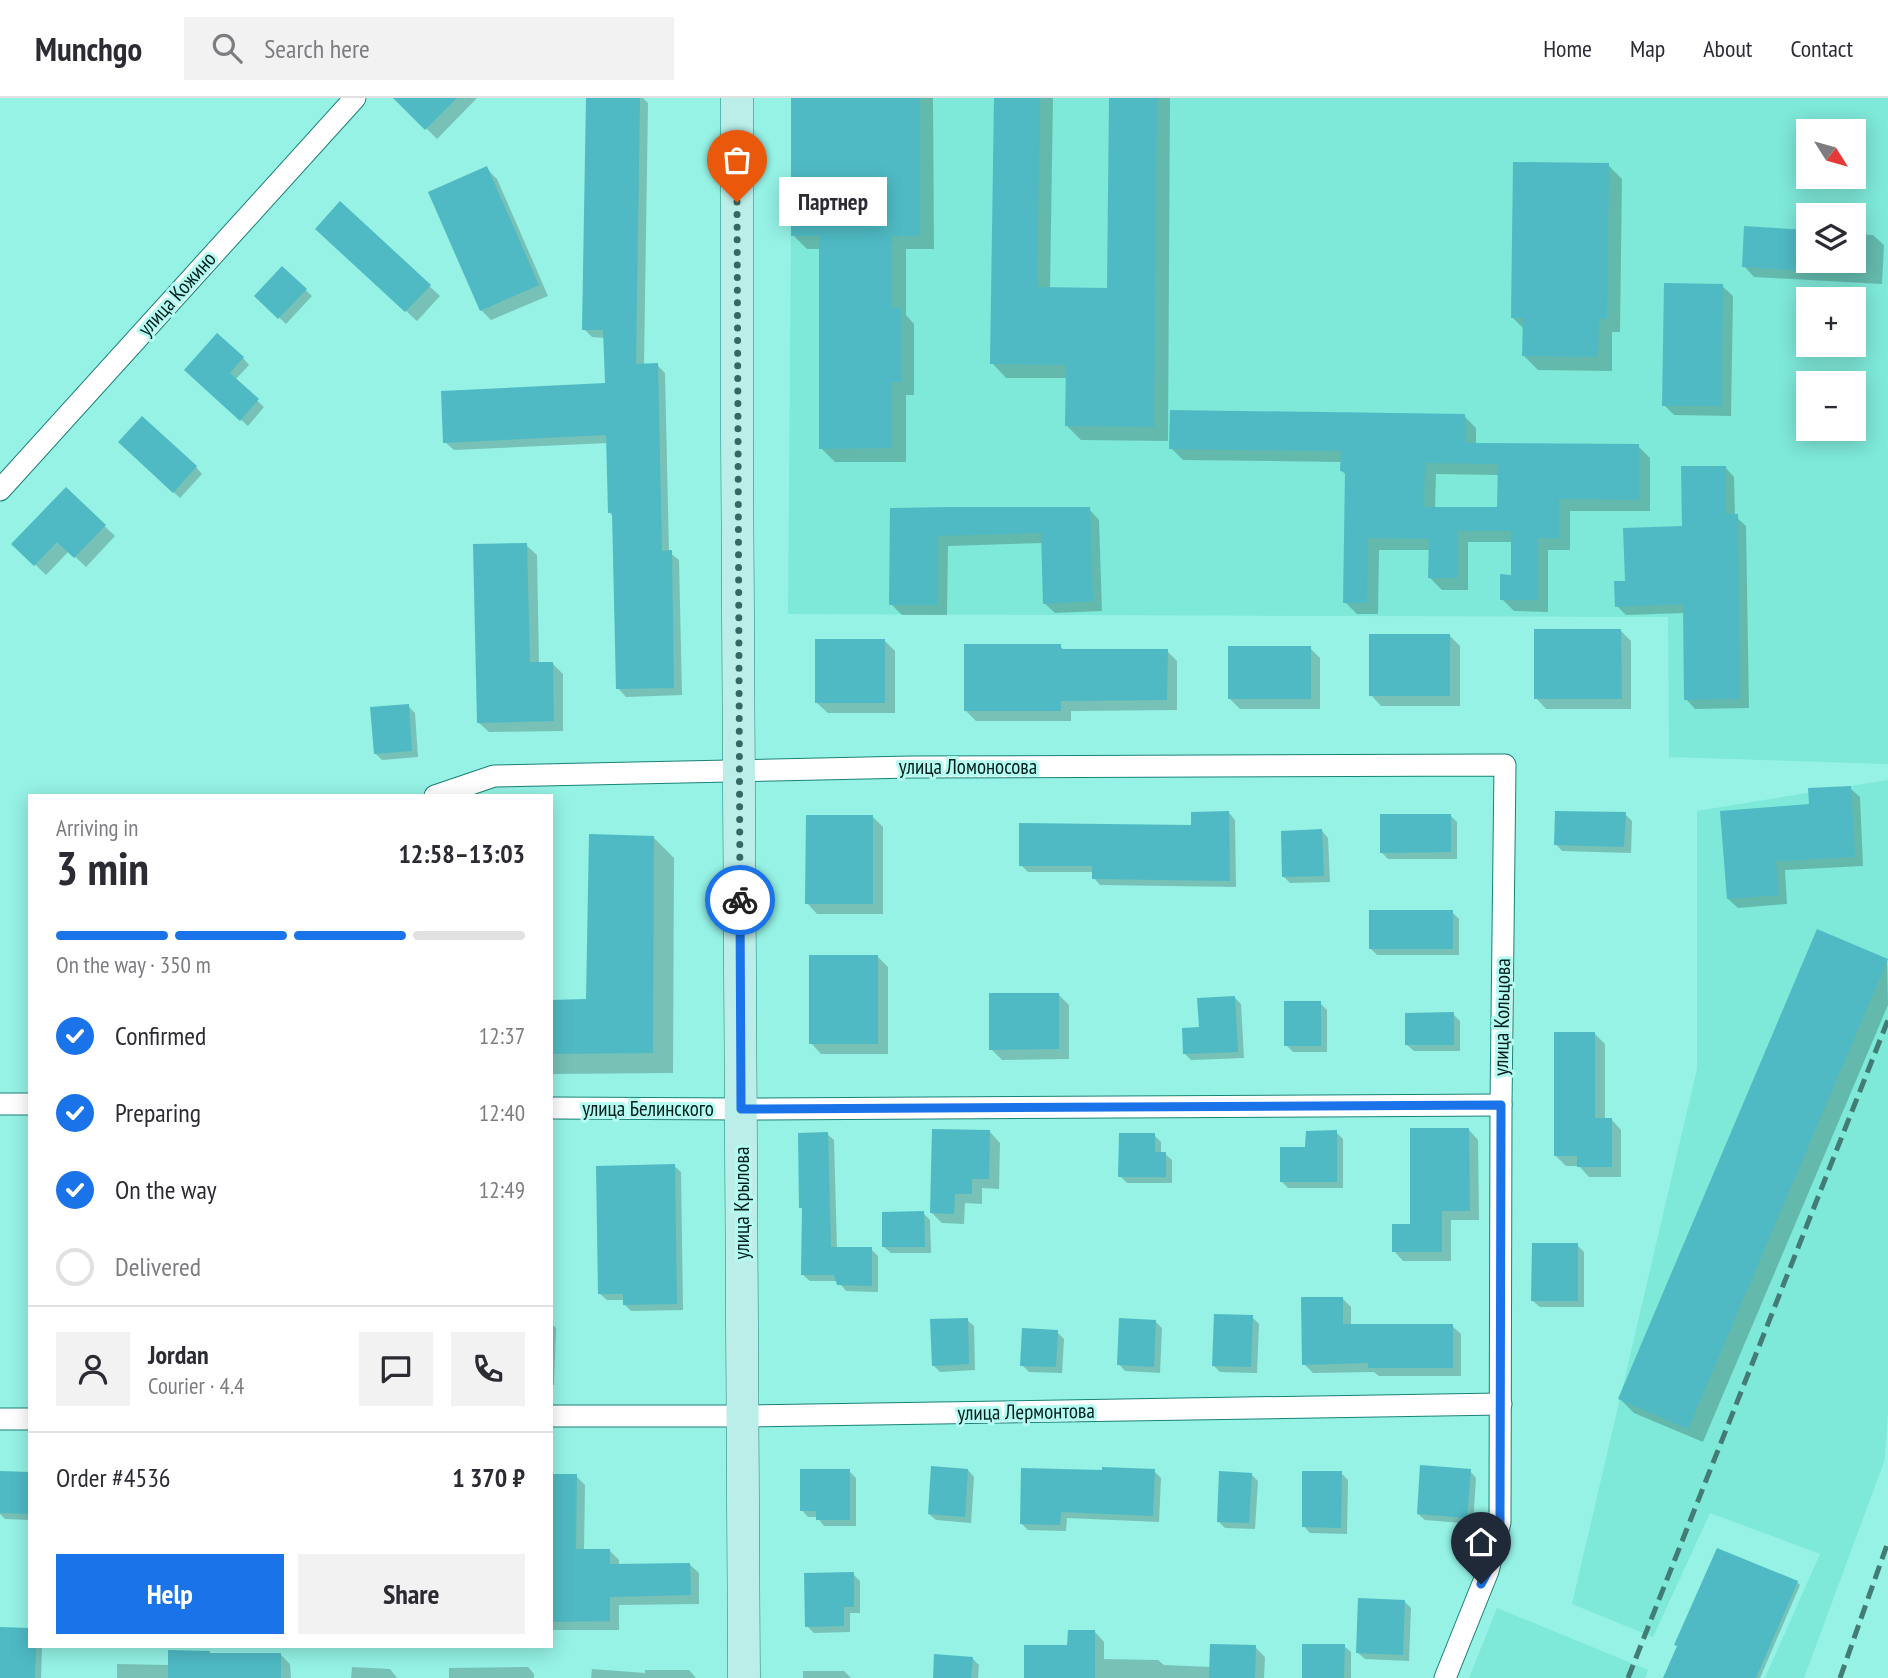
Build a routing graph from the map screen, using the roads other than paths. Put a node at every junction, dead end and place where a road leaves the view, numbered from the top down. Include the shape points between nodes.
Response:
1 (355, 98) edge
2 (737, 98) edge
3 (0, 490) edge
4 (1505, 765) joint
5 (740, 771) junction
6 (441, 794) edge
7 (0, 1104) edge
8 (28, 1104) edge
9 (1501, 1105) junction
10 (553, 1108) edge
11 (741, 1109) junction
12 (1501, 1404) junction
13 (553, 1416) edge
14 (743, 1416) junction
15 (0, 1419) edge
16 (28, 1419) edge
17 (744, 1678) edge
18 (1445, 1678) edge

1 - 3 street, улица Кожино
2 - 5 main road, улица Крылова
4 - 5 street, улица Ломоносова
4 - 9 street, улица Кольцова
5 - 6 street, улица Ломоносова via 494,776
5 - 11 main road, улица Крылова
7 - 8 street
9 - 11 street, улица Белинского
9 - 12 street, улица Кольцова
10 - 11 street, улица Белинского
11 - 14 main road, улица Крылова
12 - 14 street, улица Лермонтова
12 - 18 street, улица Кольцова via 1500,1522 1488,1571
13 - 14 street, улица Лермонтова
14 - 17 main road, улица Крылова
15 - 16 street

